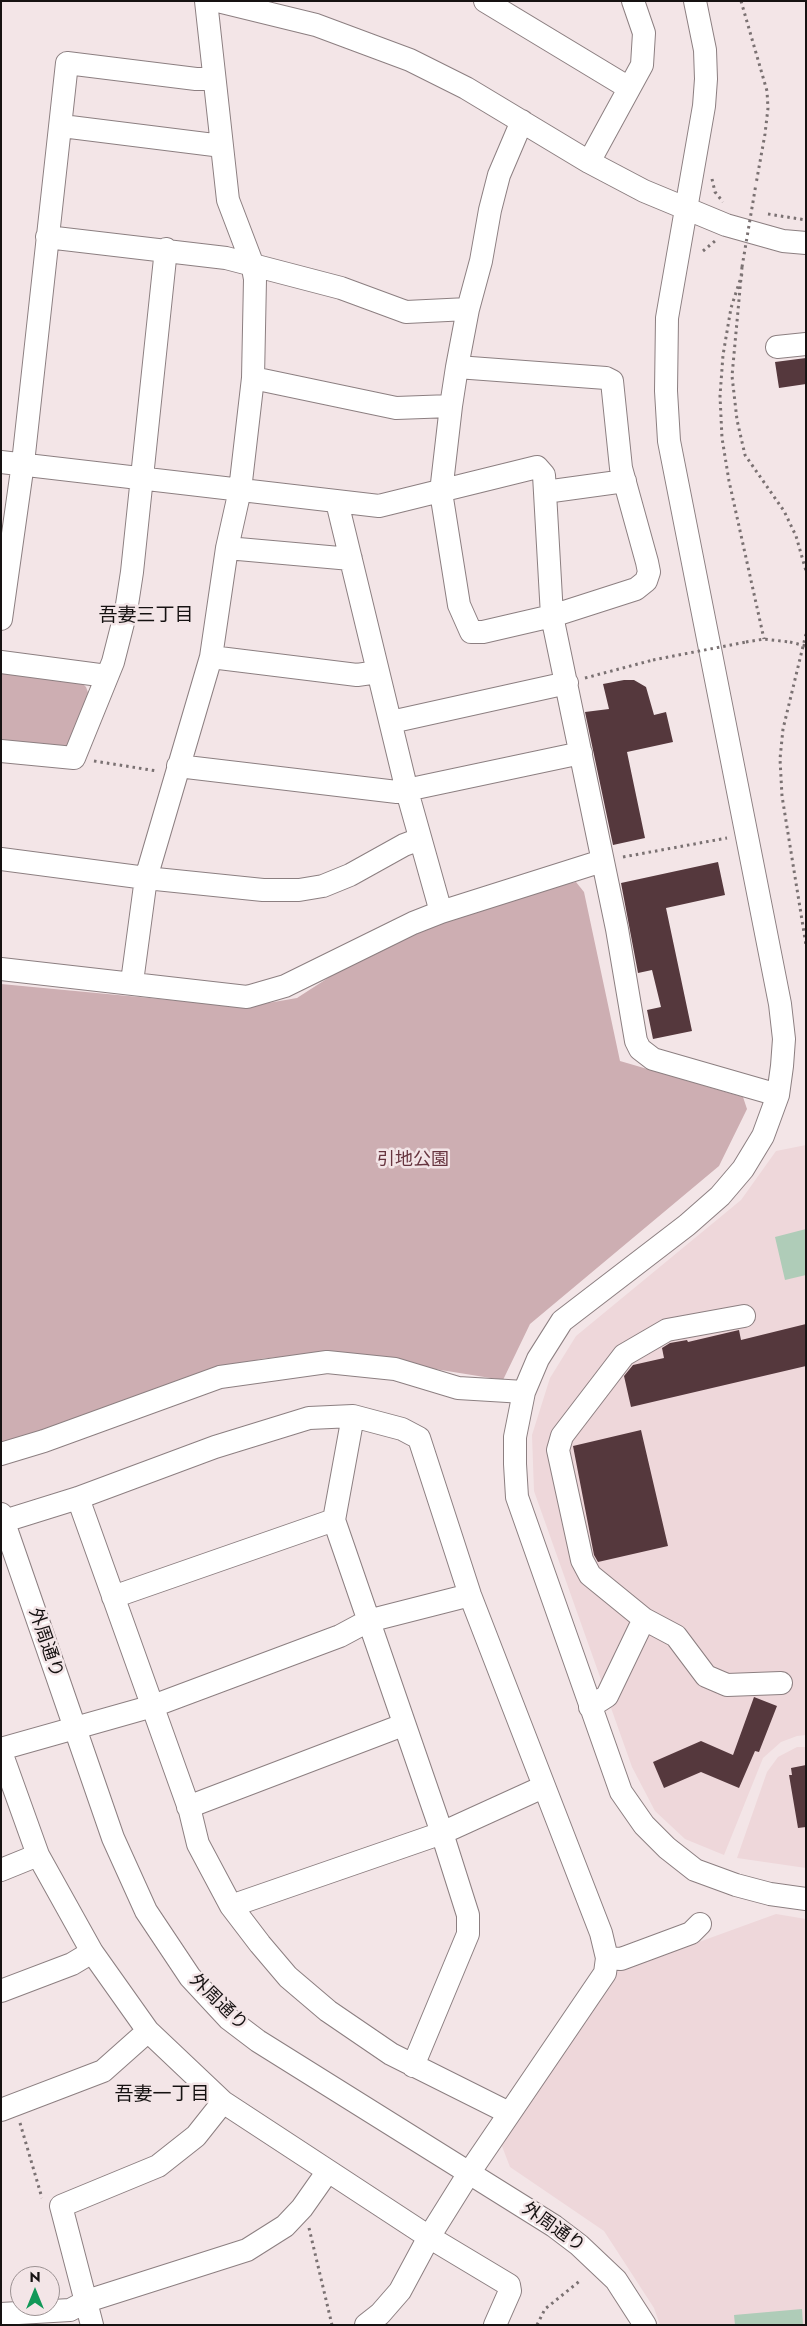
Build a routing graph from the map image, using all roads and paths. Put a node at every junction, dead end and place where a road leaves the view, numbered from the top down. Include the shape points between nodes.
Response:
1 (206, 1) edge
2 (218, 1) edge
3 (485, 1) edge
4 (633, 1) edge
5 (695, 1) edge
6 (742, 1) edge
7 (213, 79) junction
8 (629, 88) junction
9 (522, 121) junction
10 (62, 126) junction
11 (222, 146) junction
12 (589, 162) junction
13 (712, 178) dead end
14 (732, 204) dead end
15 (685, 209) junction
16 (750, 209) dead end
17 (806, 220) edge
18 (47, 237) junction
19 (806, 243) edge
20 (166, 249) junction
21 (252, 263) junction
22 (742, 274) junction
23 (468, 309) junction
24 (806, 344) edge
25 (777, 347) dead end
26 (457, 367) junction
27 (253, 378) junction
28 (451, 406) junction
29 (12, 462) edge
30 (142, 478) junction
31 (625, 481) junction
32 (240, 490) junction
33 (440, 492) junction
34 (545, 492) junction
35 (337, 502) junction
36 (227, 548) junction
37 (351, 559) junction
38 (806, 571) edge
39 (552, 616) junction
40 (1, 618) edge
41 (806, 634) edge
42 (764, 639) junction
43 (806, 646) edge
44 (211, 657) junction
45 (1, 662) edge
46 (378, 672) junction
47 (107, 676) junction
48 (567, 682) junction
49 (391, 722) junction
50 (1, 751) edge
51 (581, 753) junction
52 (74, 758) junction
53 (178, 770) junction
54 (407, 791) junction
55 (733, 837) dead end
56 (420, 838) junction
57 (1, 859) edge
58 (602, 861) junction
59 (146, 878) junction
60 (441, 912) junction
61 (806, 945) edge
62 (1, 969) edge
63 (132, 982) junction
64 (778, 1095) junction
65 (744, 1316) dead end
66 (524, 1392) junction
67 (354, 1416) junction
68 (1, 1454) edge
69 (78, 1498) junction
70 (2, 1519) edge
71 (334, 1520) junction
72 (470, 1596) junction
73 (114, 1597) junction
74 (644, 1619) junction
75 (368, 1621) junction
76 (781, 1683) dead end
77 (153, 1706) junction
78 (590, 1707) junction
79 (403, 1725) junction
80 (75, 1729) junction
81 (1, 1750) edge
82 (543, 1787) junction
83 (188, 1807) junction
84 (442, 1833) junction
85 (38, 1854) junction
86 (1, 1870) edge
87 (806, 1899) edge
88 (231, 1906) junction
89 (700, 1924) dead end
90 (92, 1952) junction
91 (607, 1958) junction
92 (1, 1991) edge
93 (148, 2031) junction
94 (413, 2066) junction
95 (223, 2102) junction
96 (8, 2108) edge
97 (509, 2113) junction
98 (328, 2171) junction
99 (469, 2173) junction
100 (44, 2205) dead end
101 (304, 2205) junction
102 (429, 2237) junction
103 (581, 2280) dead end
104 (87, 2302) junction
105 (1, 2314) edge
106 (92, 2325) edge
107 (332, 2325) edge
108 (366, 2325) edge
109 (495, 2325) edge
110 (537, 2325) edge
111 (645, 2325) edge

1 - 7 street
2 - 9 street via 316,25 410,60
3 - 8 street
4 - 8 street via 644,33 642,64
5 - 15 street via 705,50 706,79
6 - 22 path, bridge via 767,91 768,108
7 - 10 street via 67,63
7 - 11 street
8 - 12 street
9 - 12 street
9 - 23 street via 499,175
10 - 11 street
10 - 18 street
11 - 21 street via 228,200
12 - 15 street
13 - 14 path via 715,192 723,201
15 - 19 street via 726,225 783,241
15 - 64 street via 668,318 666,391 669,441 780,1004 784,1039
16 - 17 path
18 - 20 street
18 - 29 street
20 - 21 street
20 - 30 street
21 - 23 street via 341,288 406,312
21 - 27 street via 255,298
22 - 38 path via 732,376 737,420 745,455 784,511 796,536
22 - 42 path via 731,308 723,355 720,396 722,438
23 - 26 street
24 - 25 street
26 - 28 street
26 - 31 street via 612,381
27 - 28 street via 396,408
27 - 32 street
28 - 33 street
29 - 30 street
29 - 40 street
30 - 32 street
30 - 47 street via 126,611
31 - 34 street
31 - 39 street via 647,562 649,572 646,581 636,589
32 - 35 street
32 - 36 street
33 - 34 street via 537,467 544,475
33 - 35 street via 379,506
33 - 39 street via 458,605 471,632
34 - 39 street
35 - 37 street
36 - 37 street
36 - 44 street
37 - 46 street
39 - 48 street
41 - 61 path via 783,729 780,759 782,796
42 - 43 path, bridge
42 - 48 path, bridge via 653,660
44 - 46 street via 358,675
44 - 53 street
45 - 47 street
46 - 49 street
47 - 52 street
48 - 49 street
48 - 51 street
49 - 54 street
50 - 52 street
51 - 54 street
51 - 58 street
52 - 53 path
53 - 54 street
53 - 59 street
54 - 56 street
55 - 58 path
56 - 59 street via 343,878 299,890 263,890
56 - 60 street
57 - 59 street
58 - 60 street
58 - 64 street via 640,1049 653,1059
59 - 63 street
60 - 63 street via 285,986 247,997
62 - 63 street
64 - 66 street via 763,1136 743,1169 720,1196 562,1321 538,1359
65 - 74 street via 667,1330 624,1355 562,1436 558,1450 582,1560 590,1575
66 - 68 street via 458,1388 395,1370 327,1362 220,1377
66 - 78 street via 515,1437 517,1497
67 - 69 street via 309,1418 215,1447
67 - 71 street
67 - 72 street via 402,1429 418,1438
69 - 70 street
69 - 73 street
70 - 80 street, 外周通り
71 - 73 street
71 - 75 street
72 - 75 street
72 - 82 street
73 - 77 street
74 - 76 street via 676,1636 706,1676 727,1685
74 - 78 street via 607,1696
75 - 77 street via 340,1636
75 - 79 street
77 - 80 street
77 - 83 street
78 - 87 street via 622,1792 644,1825 667,1848 695,1870 770,1894
79 - 83 street
79 - 84 street
80 - 81 street
80 - 99 street, 外周通り via 134,1889 174,1956 205,1994 229,2019 258,2040
81 - 85 street
82 - 84 street
82 - 91 street via 601,1933
83 - 88 street via 198,1844
84 - 88 street
84 - 94 street via 468,1915 468,1934
85 - 86 street
85 - 90 street
88 - 94 street via 288,1977 328,2011
89 - 91 street via 691,1933 630,1956
90 - 92 street via 72,1964
90 - 93 street
91 - 97 street via 605,1973
93 - 95 street
93 - 96 street via 103,2071
94 - 97 street
95 - 98 street
95 - 104 street via 196,2136 158,2166 60,2206
96 - 100 path
97 - 99 street
98 - 101 street
98 - 102 street
99 - 102 street
99 - 111 street, 外周通り via 580,2245 616,2280
101 - 104 street via 285,2226 247,2250
101 - 107 path
102 - 108 street via 400,2291
102 - 109 street via 509,2285 510,2291
103 - 110 path via 545,2309
104 - 105 street via 70,2310
104 - 106 street

